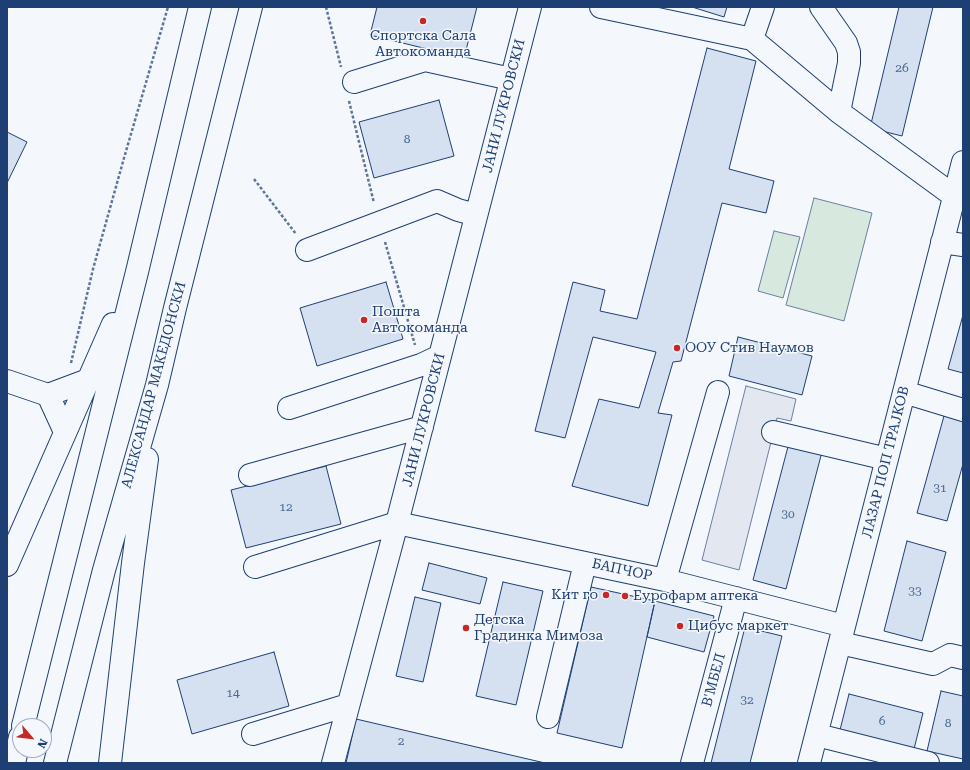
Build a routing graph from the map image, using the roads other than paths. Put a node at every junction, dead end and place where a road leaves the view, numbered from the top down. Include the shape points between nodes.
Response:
1 (200, 7) edge
2 (251, 7) edge
3 (530, 7) edge
4 (601, 7) edge
5 (763, 7) edge
6 (821, 7) edge
7 (752, 39) junction
8 (511, 79) junction
9 (348, 84) road end
10 (839, 112) junction
11 (963, 162) edge
12 (954, 196) junction
13 (476, 215) junction
14 (953, 243) edge
15 (307, 250) road end
16 (137, 272) junction
17 (440, 356) junction
18 (88, 380) junction
19 (7, 381) edge
20 (157, 384) junction
21 (57, 392) junction
22 (718, 392) dead end
23 (904, 392) junction
24 (289, 408) dead end
25 (963, 410) edge
26 (422, 427) junction
27 (65, 432) junction
28 (773, 432) dead end
29 (887, 459) junction
30 (250, 474) dead end
31 (397, 523) junction
32 (585, 563) junction
33 (7, 565) edge
34 (255, 568) dead end
35 (665, 580) junction
36 (736, 598) junction
37 (842, 635) junction
38 (963, 658) edge
39 (348, 705) junction
40 (548, 717) dead end
41 (25, 718) edge
42 (253, 734) dead end
43 (817, 735) junction
44 (56, 763) edge
45 (110, 763) edge
46 (333, 763) edge
47 (692, 763) edge
48 (809, 763) edge
49 (928, 763) edge

1 - 16 street
2 - 20 street, АЛЕКСАНДАР МАКЕДОНСКИ
3 - 8 street, ЈАНИ ЛУКРОВСКИ
4 - 7 street
5 - 7 street
6 - 10 street via 850,52
7 - 10 street
8 - 9 street via 425,60
8 - 13 street, ЈАНИ ЛУКРОВСКИ
10 - 12 street
11 - 12 street, ЛАЗАР ПОП ТРАЈКОВ
12 - 14 street, ЛАЗАР ПОП ТРАЈКОВ
13 - 15 street via 437,201
13 - 17 street, ЈАНИ ЛУКРОВСКИ
14 - 23 street, ЛАЗАР ПОП ТРАЈКОВ
16 - 18 street
16 - 41 street
17 - 24 street via 421,365
17 - 26 street, ЈАНИ ЛУКРОВСКИ
18 - 21 street
18 - 27 street
19 - 21 street
20 - 44 street, АЛЕКСАНДАР МАКЕДОНСКИ via 104,570
20 - 45 street
21 - 27 street
22 - 35 street
23 - 25 street
23 - 29 street, ЛАЗАР ПОП ТРАЈКОВ
26 - 30 street
26 - 31 street, ЈАНИ ЛУКРОВСКИ
27 - 33 street
28 - 29 street
29 - 37 street, ЛАЗАР ПОП ТРАЈКОВ
31 - 32 street, БАПЧОР
31 - 34 street
31 - 39 street, ЈАНИ ЛУКРОВСКИ
32 - 35 street, БАПЧОР
32 - 40 street
35 - 36 street, БАПЧОР
36 - 37 street, БАПЧОР
36 - 47 street, В'МБЕЛ
37 - 38 street, БАПЧОР via 933,664 950,655
37 - 43 street, ЛАЗАР ПОП ТРАЈКОВ
39 - 42 street
39 - 46 street, ЈАНИ ЛУКРОВСКИ
43 - 48 street, ЛАЗАР ПОП ТРАЈКОВ
43 - 49 street

